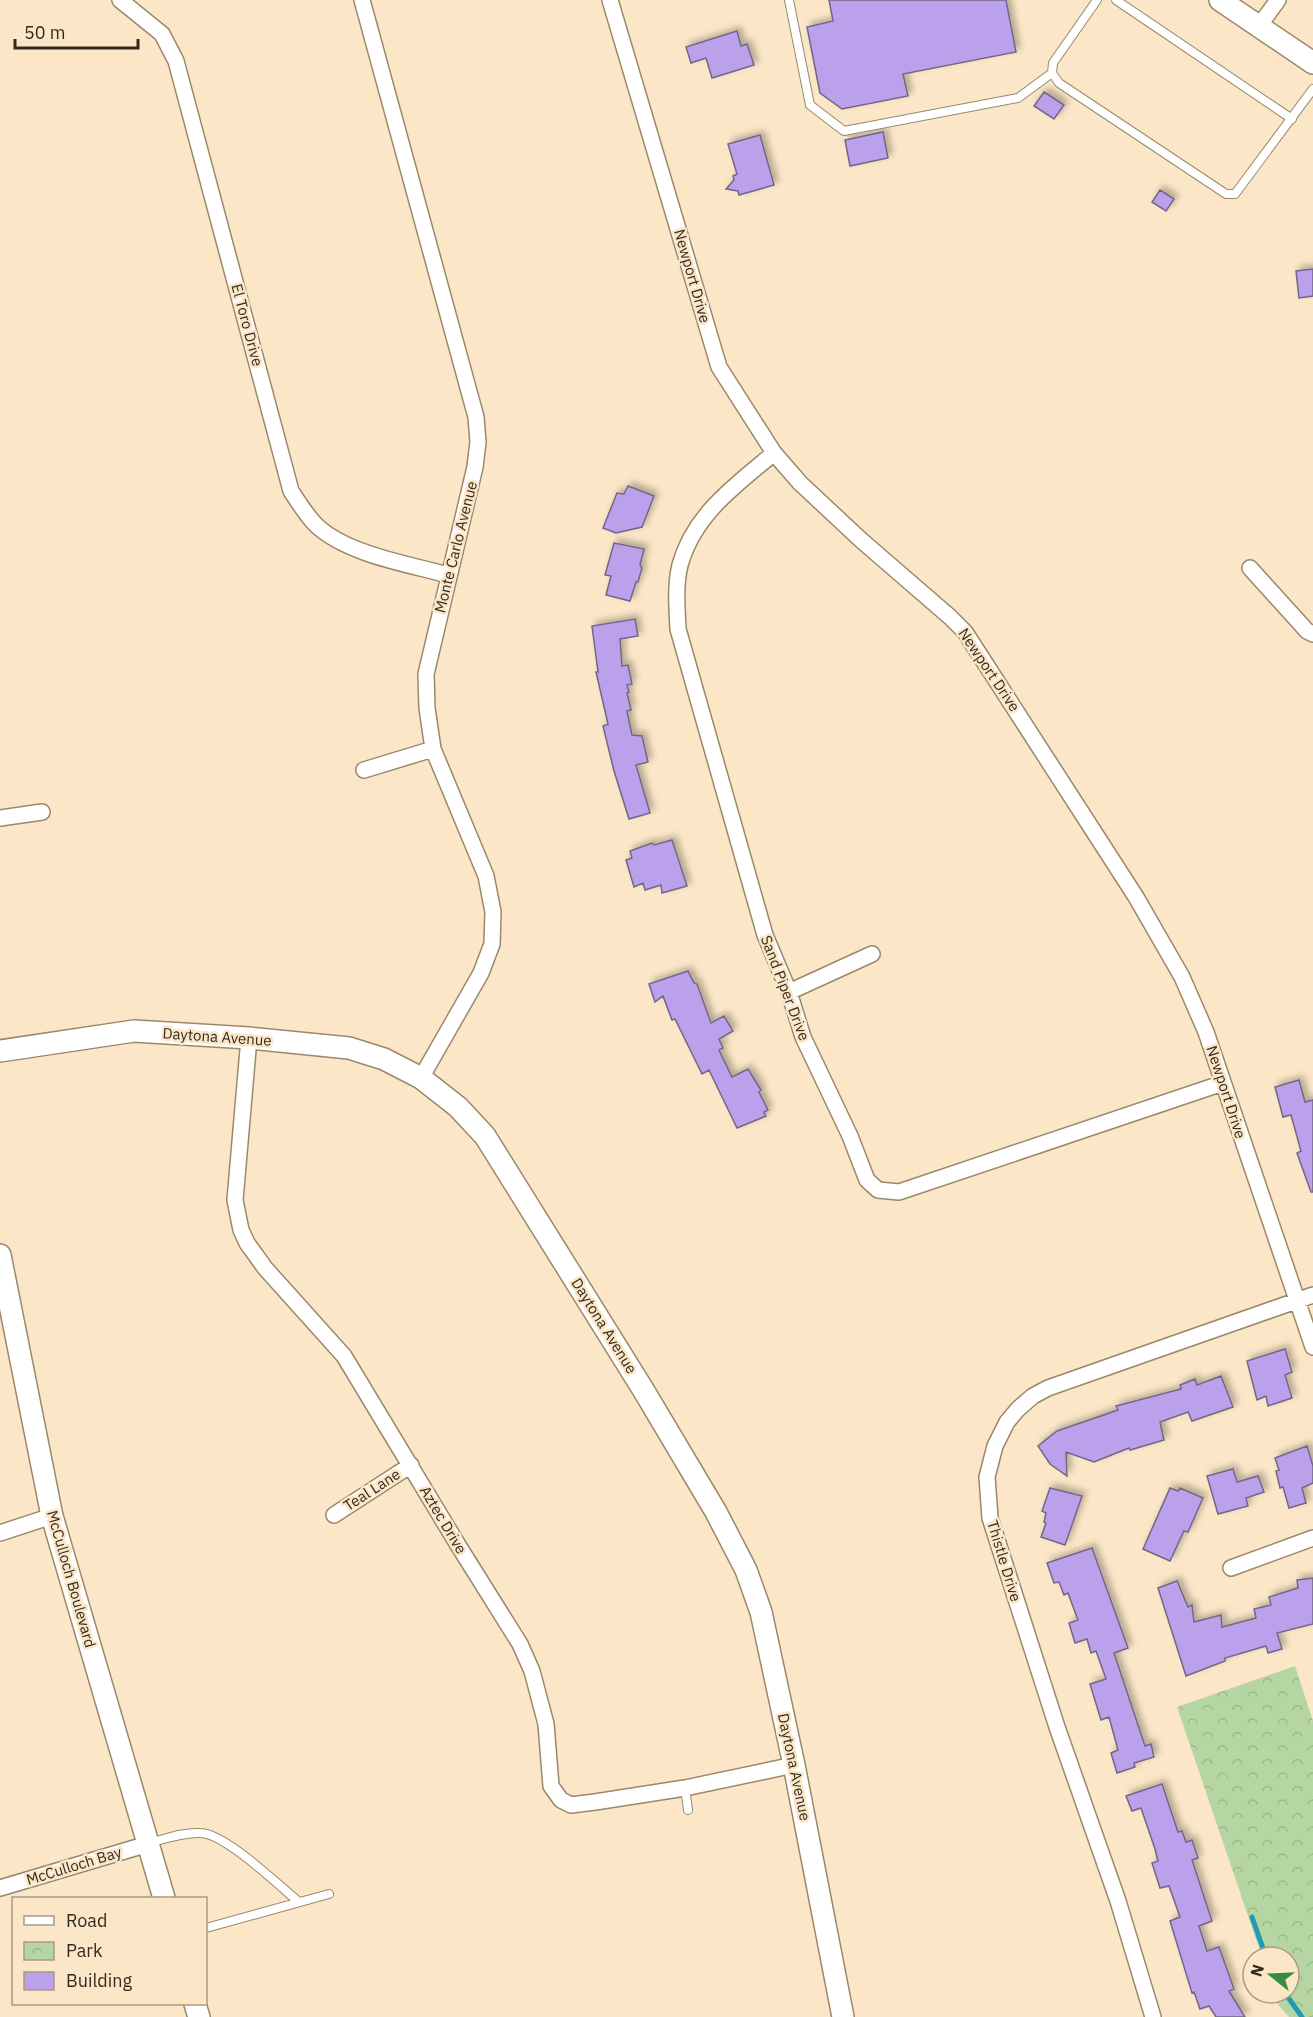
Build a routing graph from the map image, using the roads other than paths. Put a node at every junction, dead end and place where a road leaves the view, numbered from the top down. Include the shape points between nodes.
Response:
1 (120, 0) edge
2 (362, 0) edge
3 (610, 0) edge
4 (789, 0) edge
5 (1097, 0) edge
6 (1116, 0) edge
7 (1220, 0) edge
8 (1278, 0) edge
9 (1259, 26) junction
10 (1313, 63) edge
11 (1052, 73) junction
12 (1313, 89) edge
13 (1292, 119) junction
14 (774, 453) junction
15 (1250, 568) dead end
16 (448, 575) junction
17 (1313, 634) edge
18 (433, 749) junction
19 (364, 770) dead end
20 (42, 812) dead end
21 (0, 818) edge
22 (872, 954) dead end
23 (789, 992) junction
24 (249, 1038) junction
25 (0, 1050) edge
26 (422, 1078) junction
27 (1223, 1083) junction
28 (0, 1254) edge
29 (1313, 1294) edge
30 (1296, 1300) junction
31 (1313, 1347) edge
32 (411, 1465) junction
33 (334, 1515) dead end
34 (52, 1516) junction
35 (0, 1533) edge
36 (1313, 1538) edge
37 (1231, 1568) dead end
38 (794, 1765) junction
39 (685, 1788) junction
40 (688, 1809) dead end
41 (148, 1844) junction
42 (0, 1888) edge
43 (329, 1894) dead end
44 (163, 1897) edge
45 (299, 1902) junction
46 (207, 1928) edge
47 (843, 2017) edge
48 (1153, 2017) edge

1 - 16 street, El Toro Drive via 162,34 176,61 291,491 316,525 347,545
2 - 16 street, Monte Carlo Avenue via 476,417 475,467
3 - 14 street, Newport Drive via 719,367
4 - 11 lane via 810,105 844,131 1018,98
5 - 11 lane via 1053,63
6 - 13 lane
7 - 9 street
8 - 9 street
9 - 10 street
11 - 13 lane via 1059,83 1226,194 1235,194
12 - 13 lane
14 - 23 street, Sand Piper Drive via 717,501 699,525 680,566 676,597 678,629 740,853 765,935
14 - 27 street, Newport Drive via 800,483 965,632 1136,897 1182,977
15 - 17 street
16 - 18 street, Monte Carlo Avenue via 426,674
18 - 19 street
18 - 26 street, Monte Carlo Avenue via 486,876 493,912 492,944 481,973
20 - 21 street
22 - 23 street
23 - 27 street, Sand Piper Drive via 803,1037 867,1180 878,1191 899,1191
24 - 25 street, Daytona Avenue via 134,1031
24 - 26 street, Daytona Avenue via 349,1048 384,1059
24 - 32 street, Aztec Drive via 235,1200 241,1230 265,1268 344,1356
26 - 38 street, Daytona Avenue via 458,1107 485,1136 716,1512 746,1570 761,1612
27 - 30 street, Newport Drive
28 - 34 street, McCulloch Boulevard
29 - 30 street, Thistle Drive
30 - 31 street, Newport Drive
30 - 48 street, Thistle Drive via 1033,1396 1007,1422 995,1446 987,1477 990,1518
32 - 33 street, Teal Lane
32 - 39 street, Aztec Drive via 520,1644 532,1671 546,1724 551,1786 561,1800 571,1805
34 - 35 street
34 - 41 street, McCulloch Boulevard
36 - 37 street
38 - 39 street, Aztec Drive
38 - 47 street, Daytona Avenue
39 - 40 lane
41 - 42 street, McCulloch Bay
41 - 44 street, McCulloch Boulevard
41 - 45 lane via 187,1834 209,1834 231,1846
43 - 45 lane
45 - 46 lane

